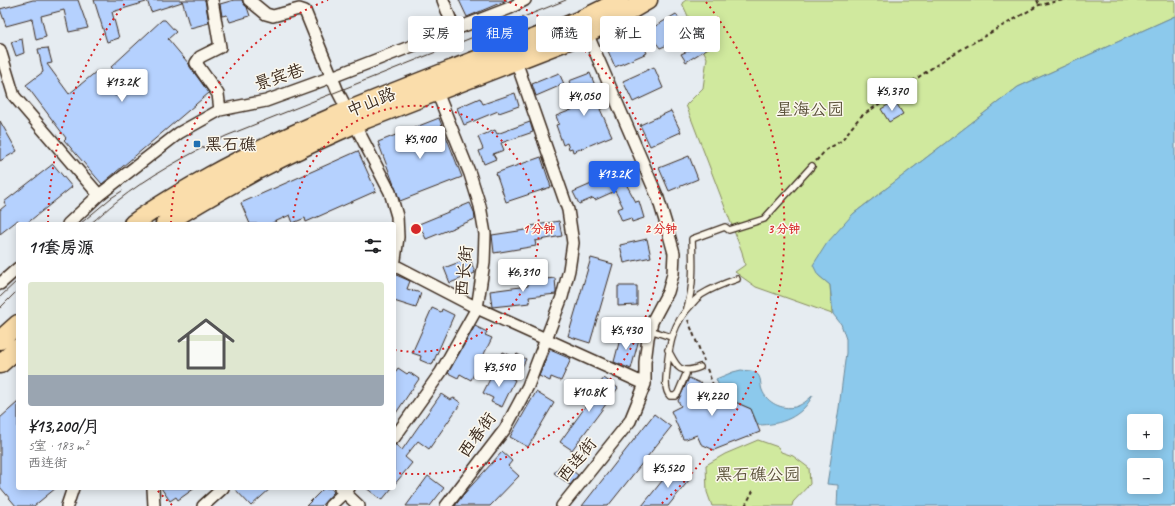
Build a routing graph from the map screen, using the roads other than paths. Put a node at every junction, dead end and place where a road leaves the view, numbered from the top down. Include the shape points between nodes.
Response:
1 (212, 0) edge
2 (249, 0) edge
3 (443, 0) edge
4 (525, 0) edge
5 (620, 0) edge
6 (648, 0) edge
7 (449, 16) edge
8 (464, 25) edge
9 (592, 30) edge
10 (592, 45) edge
11 (408, 47) edge
12 (0, 50) edge
13 (539, 52) edge
14 (516, 61) junction
15 (332, 77) junction
16 (437, 92) junction
17 (220, 110) junction
18 (351, 117) junction
19 (812, 166) road end
20 (100, 195) junction
21 (70, 222) edge
22 (136, 222) edge
23 (169, 222) edge
24 (396, 252) edge
25 (396, 267) edge
26 (16, 270) edge
27 (737, 279) dead end
28 (0, 284) edge
29 (477, 308) junction
30 (686, 310) junction
31 (16, 326) edge
32 (650, 330) junction
33 (671, 337) junction
34 (546, 339) junction
35 (0, 340) edge
36 (16, 350) edge
37 (668, 350) junction
38 (0, 364) edge
39 (700, 367) dead end
40 (686, 371) junction
41 (645, 384) junction
42 (396, 435) edge
43 (72, 490) edge
44 (153, 490) edge
45 (221, 490) edge
46 (344, 490) edge
47 (68, 506) edge
48 (154, 506) edge
49 (203, 506) edge
50 (330, 506) edge
51 (359, 506) edge
52 (446, 506) edge
53 (562, 506) edge

1 - 17 street via 220,47 200,57 196,62 218,94
2 - 15 street via 266,14 273,16 305,11
3 - 7 street
4 - 8 street, 景宾巷
5 - 18 highway, 中山路 via 582,19
6 - 9 highway, 中山路
10 - 32 street, 西连街 via 658,198 674,253 673,274 668,292
11 - 15 street, 景宾巷
12 - 20 street via 14,96
13 - 14 highway, 中山路
14 - 16 highway, 中山路
14 - 34 street, 西春街 via 568,210 573,243 562,297
15 - 17 street, 景宾巷 via 266,101
15 - 18 street
16 - 18 highway, 中山路
16 - 29 street, 西长街 via 480,206 485,234 484,263
17 - 20 street, 景宾巷 via 180,133
18 - 22 highway, 中山路 via 276,141 169,200
18 - 23 highway, 中山路 via 203,200
18 - 24 street via 390,192 397,216
19 - 30 lane via 764,219 729,230 725,227 692,239 691,296
20 - 21 street, 景宾巷
25 - 29 street
26 - 28 street
27 - 30 lane via 700,296
29 - 34 street
29 - 42 street, 西长街 via 441,372
30 - 33 lane
31 - 35 highway
32 - 33 lane
32 - 41 street, 西连街 via 645,362
33 - 37 lane
34 - 41 street
34 - 52 street, 西春街 via 528,386 505,429
36 - 38 highway
37 - 40 lane via 675,364
37 - 40 lane via 666,387 670,396 678,393
39 - 40 lane
41 - 53 street, 西连街 via 630,421
43 - 47 street
44 - 48 street
45 - 49 street
46 - 50 street
46 - 51 street

